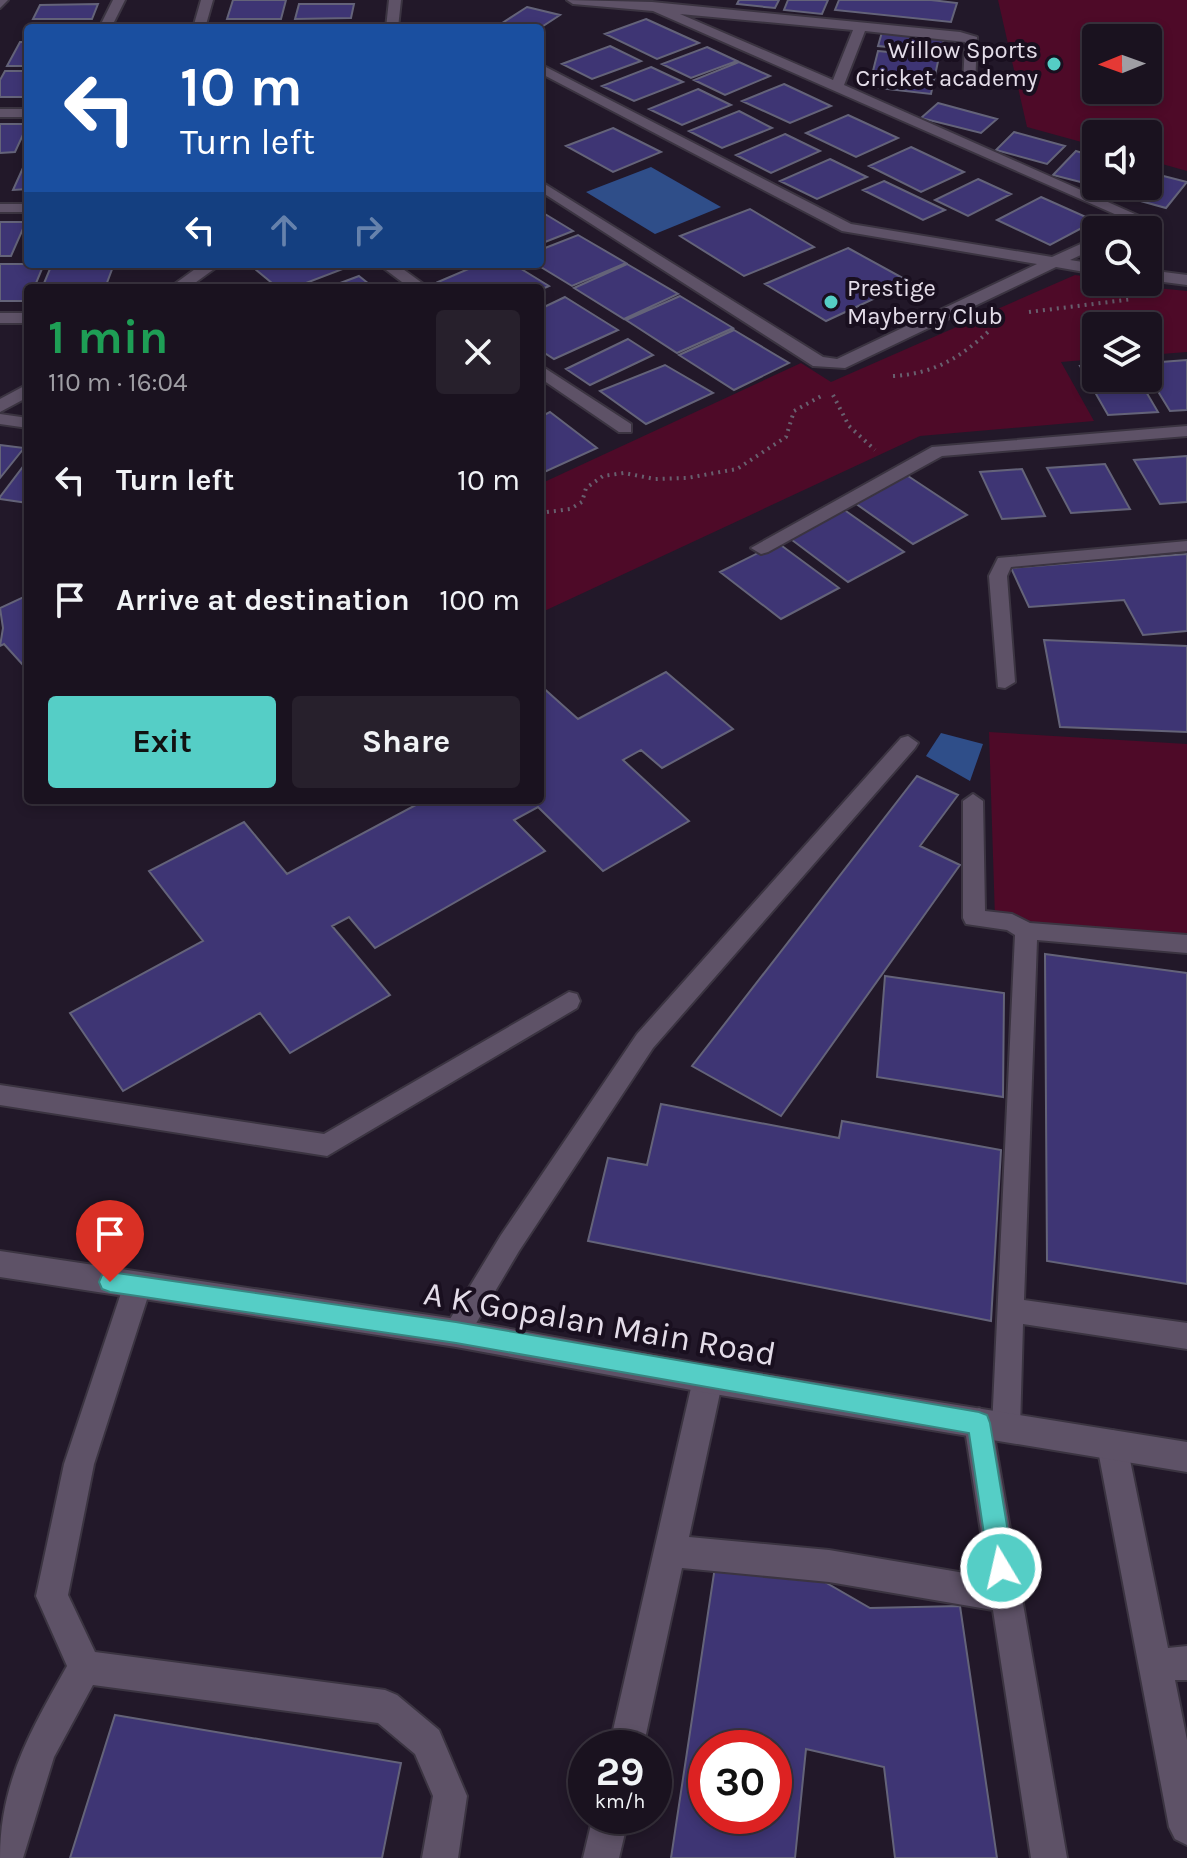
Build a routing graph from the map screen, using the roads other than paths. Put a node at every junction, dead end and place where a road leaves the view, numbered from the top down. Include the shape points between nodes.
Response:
1 (119, 0) edge
2 (207, 0) edge
3 (395, 0) edge
4 (573, 0) edge
5 (652, 6) junction
6 (107, 24) edge
7 (200, 24) edge
8 (392, 24) edge
9 (861, 26) junction
10 (544, 70) edge
11 (970, 85) dead end
12 (837, 86) junction
13 (0, 113) edge
14 (24, 113) edge
15 (544, 188) edge
16 (0, 208) edge
17 (24, 208) edge
18 (1131, 216) edge
19 (1082, 249) edge
20 (1054, 264) junction
21 (1082, 267) edge
22 (207, 268) edge
23 (392, 268) edge
24 (1162, 276) edge
25 (1187, 280) edge
26 (183, 284) edge
27 (415, 284) edge
28 (0, 318) edge
29 (24, 318) edge
30 (544, 373) edge
31 (24, 392) edge
32 (0, 407) edge
33 (0, 419) edge
34 (24, 422) edge
35 (625, 428) dead end
36 (1187, 431) edge
37 (1187, 546) edge
38 (761, 548) dead end
39 (1005, 682) dead end
40 (908, 743) dead end
41 (973, 801) dead end
42 (1026, 931) junction
43 (1187, 944) edge
44 (569, 1001) dead end
45 (0, 1095) edge
46 (0, 1264) edge
47 (137, 1287) junction
48 (1011, 1310) junction
49 (456, 1333) junction
50 (1187, 1336) edge
51 (708, 1379) junction
52 (992, 1426) junction
53 (1112, 1445) junction
54 (1187, 1457) edge
55 (669, 1551) junction
56 (1006, 1596) junction
57 (1171, 1664) edge
58 (85, 1667) junction
59 (630, 1730) edge
60 (1187, 1827) edge
61 (607, 1834) edge
62 (5, 1858) edge
63 (440, 1858) edge
64 (601, 1858) edge
65 (1049, 1858) edge

1 - 6 street
2 - 7 street
3 - 8 street
4 - 5 street
5 - 9 street
5 - 12 street
9 - 11 street via 972,40
9 - 12 street
10 - 20 street via 847,228
12 - 18 street
13 - 14 street
15 - 20 street via 819,362 839,364
16 - 17 street
19 - 20 street
20 - 21 street
22 - 26 street
23 - 27 street
24 - 25 street
28 - 29 street
30 - 35 street
31 - 32 street
33 - 34 street
36 - 38 street via 938,451
37 - 39 lane via 1004,562 998,576
40 - 49 lane via 645,1041
41 - 42 lane via 974,918 1012,922
42 - 43 lane
42 - 48 lane
44 - 45 lane via 327,1145
46 - 47 street, A K Gopalan Main Road
47 - 49 street, A K Gopalan Main Road
47 - 58 street via 79,1464 52,1596
48 - 50 lane
48 - 52 lane
49 - 51 street, A K Gopalan Main Road
51 - 52 street, A K Gopalan Main Road
51 - 55 street
52 - 53 street, A K Gopalan Main Road
52 - 56 street
53 - 54 street, A K Gopalan Main Road
53 - 57 street
55 - 56 street via 829,1566
55 - 59 street
56 - 65 street
57 - 60 street
58 - 62 street via 39,1750
58 - 63 street via 385,1707 427,1742 450,1796
61 - 64 street

